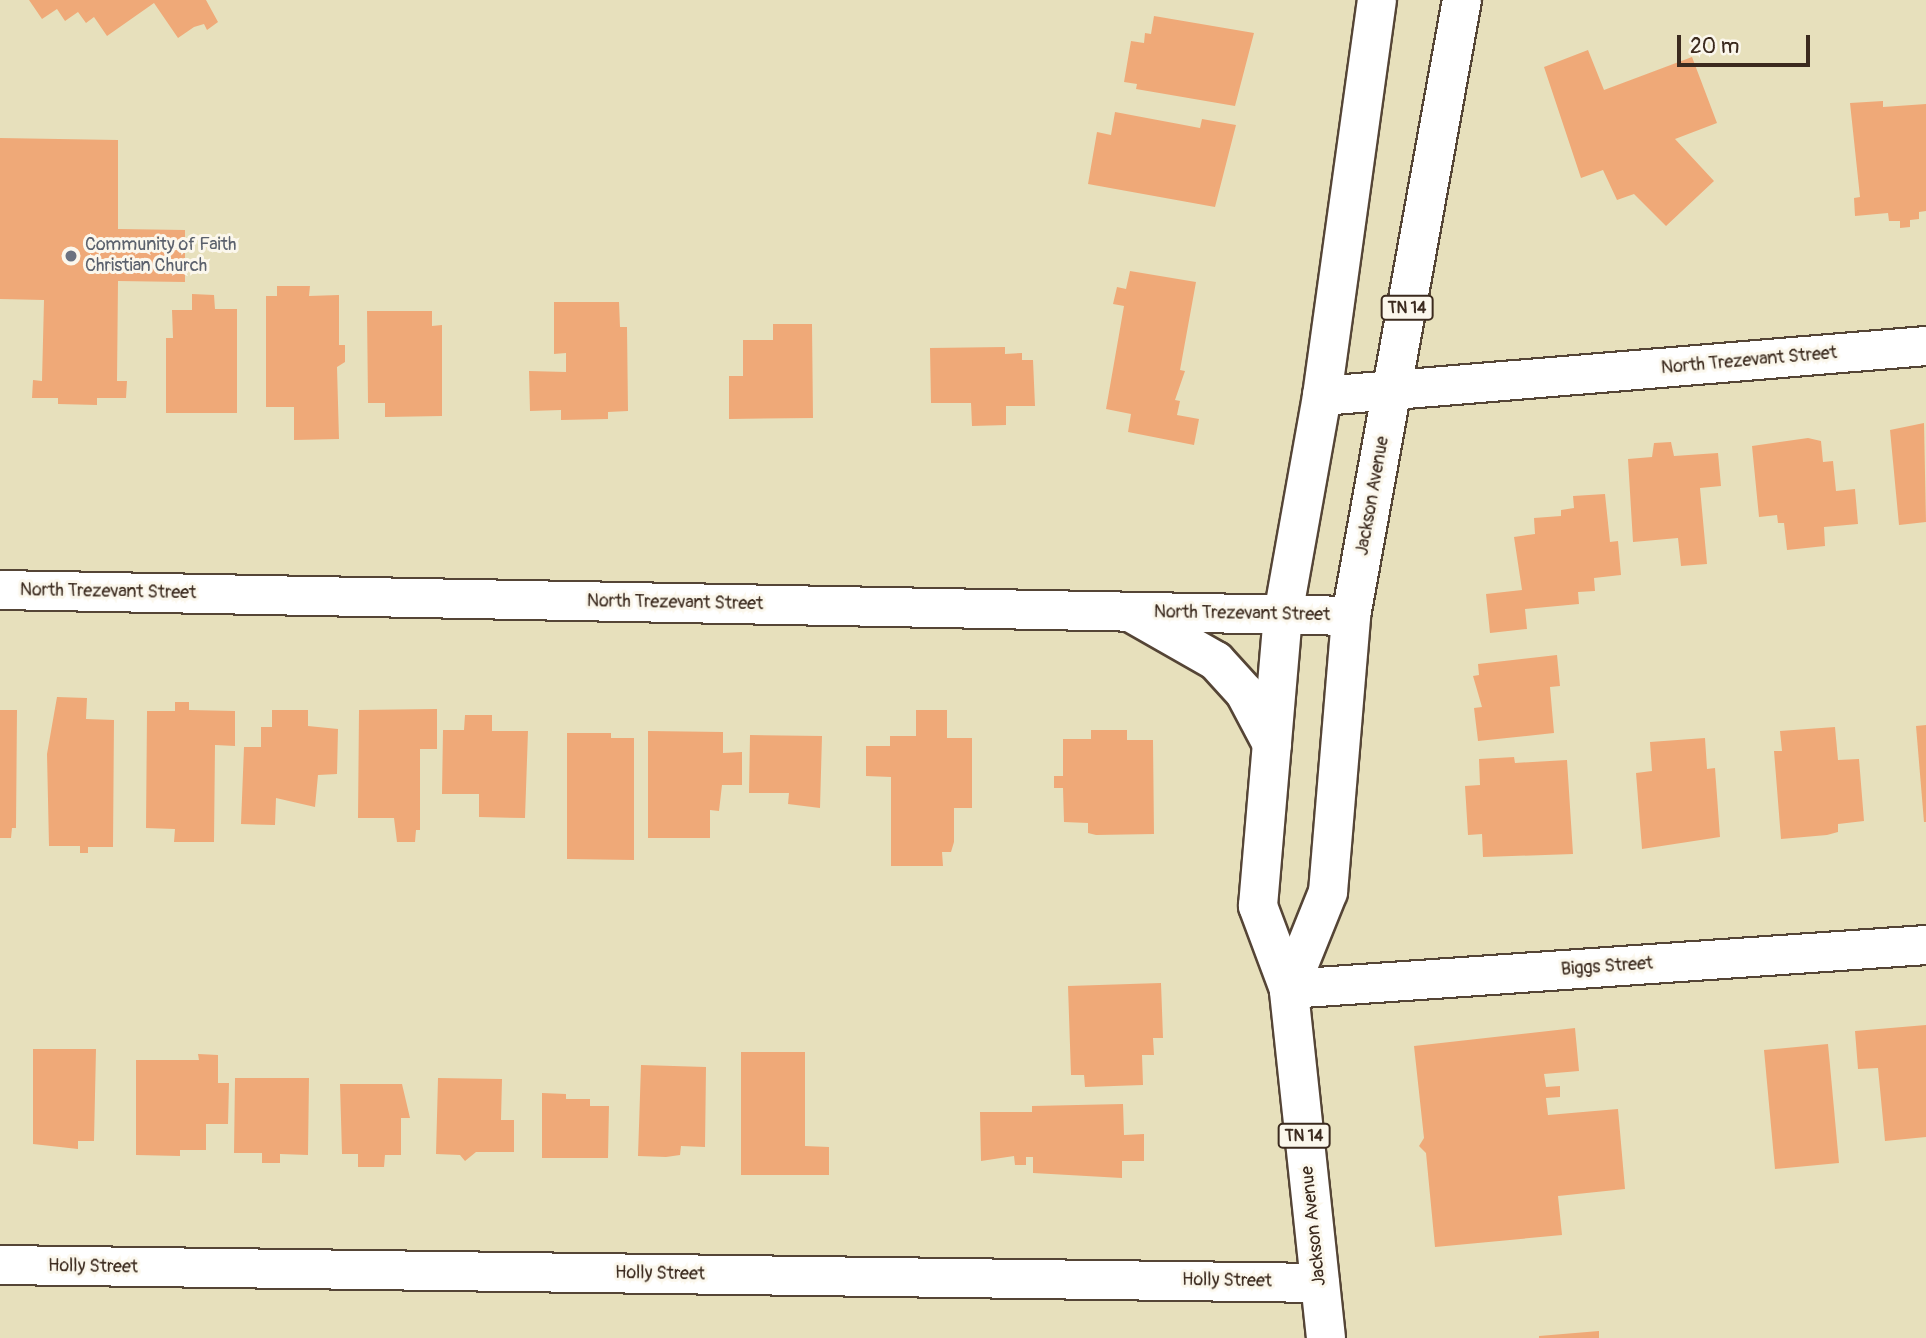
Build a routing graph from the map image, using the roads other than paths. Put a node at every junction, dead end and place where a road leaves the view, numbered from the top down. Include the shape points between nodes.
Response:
1 (1377, 0) edge
2 (1462, 0) edge
3 (1926, 346) edge
4 (1392, 390) junction
5 (1322, 396) junction
6 (0, 590) edge
7 (1128, 611) junction
8 (1283, 615) junction
9 (1351, 616) junction
10 (1272, 744) junction
11 (1926, 945) edge
12 (1289, 989) junction
13 (0, 1265) edge
14 (1320, 1283) junction
15 (1326, 1338) edge

1 - 5 main road, Jackson Avenue / TN 14
2 - 4 main road, Jackson Avenue / TN 14
3 - 4 main road, North Trezevant Street
4 - 5 main road, North Trezevant Street
4 - 9 main road, Jackson Avenue / TN 14
5 - 8 main road, Jackson Avenue / TN 14
6 - 7 main road, North Trezevant Street
7 - 8 main road, North Trezevant Street
7 - 10 main road via 1216,661 1245,693
8 - 9 main road, North Trezevant Street
8 - 10 main road, Jackson Avenue / TN 14
9 - 12 main road, Jackson Avenue / TN 14 via 1328,892
10 - 12 main road, Jackson Avenue / TN 14 via 1258,906
11 - 12 main road, Biggs Street
12 - 14 main road, Jackson Avenue / TN 14
13 - 14 main road, Holly Street
14 - 15 main road, Jackson Avenue / TN 14

